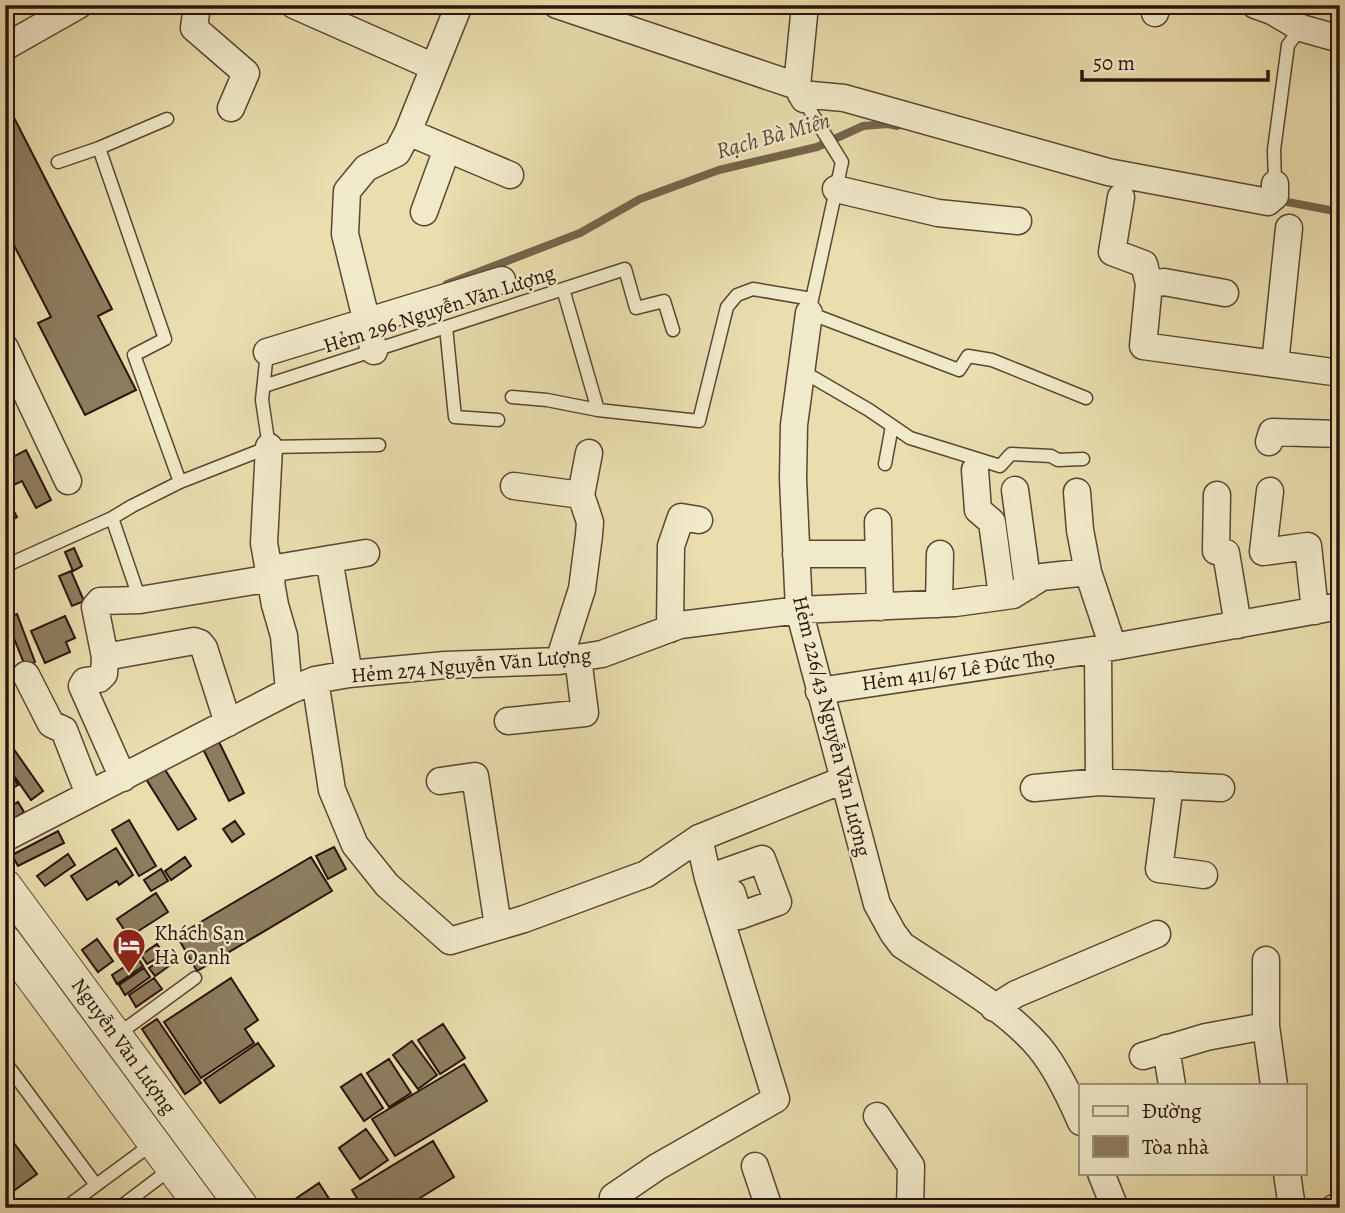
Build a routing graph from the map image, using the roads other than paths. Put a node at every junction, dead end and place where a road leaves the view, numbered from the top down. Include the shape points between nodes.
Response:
1 (79, 5) edge
2 (197, 5) edge
3 (294, 5) edge
4 (459, 5) edge
5 (557, 5) edge
6 (806, 5) edge
7 (1255, 5) edge
8 (1301, 29) junction
9 (1340, 39) edge
10 (8, 41) edge
11 (434, 67) junction
12 (802, 95) junction
13 (231, 108) dead end
14 (167, 119) dead end
15 (408, 132) junction
16 (99, 148) junction
17 (447, 149) junction
18 (58, 162) dead end
19 (510, 175) dead end
20 (1275, 184) joint
21 (836, 189) junction
22 (1121, 197) dead end
23 (424, 212) dead end
24 (1018, 220) dead end
25 (1289, 228) dead end
26 (502, 280) dead end
27 (1149, 284) junction
28 (563, 289) junction
29 (1225, 293) dead end
30 (810, 306) junction
31 (366, 322) junction
32 (446, 327) junction
33 (673, 330) dead end
34 (374, 351) junction
35 (267, 352) joint
36 (7, 356) edge
37 (1275, 364) junction
38 (801, 371) junction
39 (1340, 373) edge
40 (264, 386) junction
41 (512, 397) dead end
42 (1086, 398) dead end
43 (598, 410) junction
44 (498, 420) dead end
45 (892, 426) junction
46 (1340, 435) edge
47 (1269, 442) dead end
48 (379, 445) dead end
49 (269, 447) junction
50 (589, 453) dead end
51 (1083, 460) dead end
52 (885, 464) dead end
53 (975, 470) dead end
54 (68, 481) dead end
55 (180, 482) junction
56 (514, 486) dead end
57 (1015, 490) dead end
58 (1270, 491) dead end
59 (1077, 492) dead end
60 (581, 495) junction
61 (1217, 495) dead end
62 (112, 518) junction
63 (699, 520) dead end
64 (878, 522) dead end
65 (366, 553) dead end
66 (796, 554) junction
67 (865, 554) dead end
68 (940, 554) dead end
69 (329, 559) junction
70 (5, 566) edge
71 (1088, 572) junction
72 (271, 573) junction
73 (1028, 586) junction
74 (1002, 596) junction
75 (141, 600) junction
76 (939, 604) junction
77 (880, 607) junction
78 (1327, 608) edge
79 (799, 610) junction
80 (1238, 625) junction
81 (670, 629) junction
82 (1105, 648) junction
83 (105, 657) junction
84 (569, 659) junction
85 (348, 674) junction
86 (26, 675) dead end
87 (315, 680) junction
88 (289, 691) junction
89 (819, 691) junction
90 (508, 721) dead end
91 (228, 723) junction
92 (123, 778) junction
93 (843, 780) junction
94 (440, 781) dead end
95 (1099, 782) junction
96 (1170, 786) junction
97 (1034, 788) dead end
98 (1221, 788) dead end
99 (89, 794) junction
100 (5, 838) edge
101 (699, 838) junction
102 (1204, 875) dead end
103 (5, 885) edge
104 (498, 926) junction
105 (1157, 934) dead end
106 (5, 941) edge
107 (1266, 960) dead end
108 (195, 978) dead end
109 (995, 1008) junction
110 (1266, 1026) junction
111 (116, 1036) junction
112 (5, 1062) edge
113 (1171, 1084) edge
114 (1275, 1084) edge
115 (877, 1116) dead end
116 (1079, 1118) edge
117 (180, 1123) junction
118 (153, 1142) junction
119 (199, 1148) junction
120 (755, 1166) dead end
121 (172, 1168) junction
122 (1101, 1174) edge
123 (1287, 1174) edge
124 (96, 1185) junction
125 (1340, 1207) edge
126 (65, 1208) edge
127 (119, 1208) edge
128 (202, 1208) edge
129 (243, 1208) edge
130 (617, 1208) edge
131 (769, 1208) edge
132 (910, 1208) edge
133 (1115, 1208) edge
134 (1292, 1208) edge
135 (1334, 1208) edge

1 - 10 street
2 - 13 street via 194,28 246,73
3 - 11 street
4 - 11 street
5 - 12 street
6 - 12 street
7 - 8 street
8 - 9 street
8 - 20 lane via 1288,45 1274,150
11 - 15 street
12 - 20 street via 844,98 1108,172 1268,202 1276,196
12 - 21 lane, Hẻm 226/43 Nguyễn Văn Lượng via 842,162
14 - 16 lane
15 - 17 street
15 - 31 street via 397,153 366,167 347,191 345,234
16 - 18 lane
16 - 55 lane via 166,339 134,355
17 - 19 street
17 - 23 street
21 - 24 street via 938,213
21 - 30 lane, Hẻm 226/43 Nguyễn Văn Lượng
22 - 27 street via 1112,252 1144,264
25 - 37 street
26 - 31 street
27 - 29 street via 1164,282
27 - 37 street via 1143,346
28 - 32 lane, Hẻm 296 Nguyễn Văn Lượng
28 - 33 lane, Hẻm 296 Nguyễn Văn Lượng via 625,269 636,308 664,301
28 - 43 lane
30 - 38 street, Hẻm 226/43 Nguyễn Văn Lượng
30 - 42 lane via 959,370 968,356 992,360
30 - 43 lane via 753,289 737,295 727,307 699,421
31 - 34 street
31 - 35 street
32 - 34 lane, Hẻm 296 Nguyễn Văn Lượng
32 - 44 lane via 455,417
34 - 40 lane, Hẻm 296 Nguyễn Văn Lượng
35 - 40 lane
36 - 54 street
37 - 39 street
38 - 45 lane
38 - 66 street, Hẻm 226/43 Nguyễn Văn Lượng via 793,452
40 - 49 lane
41 - 43 lane
45 - 51 lane via 910,438 1000,466 1011,454
45 - 52 lane
46 - 47 street via 1272,432
48 - 49 lane
49 - 55 lane
49 - 72 street via 264,543
50 - 60 street
53 - 74 street via 978,510 992,522
55 - 62 lane
56 - 60 street
57 - 73 street
58 - 78 street via 1263,551 1308,546
59 - 71 street
60 - 84 street via 590,522
61 - 80 street via 1216,551 1226,553
62 - 70 lane
62 - 75 lane
63 - 81 street via 681,517 671,546
64 - 77 street
65 - 69 street
66 - 67 street
66 - 79 street, Hẻm 226/43 Nguyễn Văn Lượng
68 - 76 street
69 - 72 street
69 - 85 street
71 - 73 street, Hẻm 274 Nguyễn Văn Lượng via 1042,577
71 - 82 street
72 - 75 street
72 - 88 street
73 - 74 street, Hẻm 274 Nguyễn Văn Lượng
74 - 76 street, Hẻm 274 Nguyễn Văn Lượng
75 - 83 street via 100,601 95,607
76 - 77 street, Hẻm 274 Nguyễn Văn Lượng
77 - 79 street, Hẻm 274 Nguyễn Văn Lượng
78 - 80 street, Hẻm 411/67 Lê Đức Thọ
79 - 81 street, Hẻm 274 Nguyễn Văn Lượng
79 - 89 street, Hẻm 226/43 Nguyễn Văn Lượng
80 - 82 street, Hẻm 411/67 Lê Đức Thọ
81 - 84 street, Hẻm 274 Nguyễn Văn Lượng via 602,654
82 - 89 street, Hẻm 411/67 Lê Đức Thọ
82 - 95 street
83 - 91 street via 200,643
83 - 92 street via 102,677 82,686
84 - 85 street, Hẻm 274 Nguyễn Văn Lượng
84 - 90 street via 585,713
85 - 87 street, Hẻm 274 Nguyễn Văn Lượng
86 - 99 street via 51,724 64,730
87 - 88 street, Hẻm 274 Nguyễn Văn Lượng
87 - 104 street via 332,790 355,845 387,885 450,941
88 - 91 street, Hẻm 274 Nguyễn Văn Lượng
89 - 93 street, Hẻm 226/43 Nguyễn Văn Lượng
91 - 92 street, Hẻm 274 Nguyễn Văn Lượng
92 - 99 street, Hẻm 274 Nguyễn Văn Lượng
93 - 101 street
93 - 109 street, Hẻm 226/43 Nguyễn Văn Lượng via 877,904 892,933 902,945
94 - 104 street via 475,776
95 - 96 street
95 - 97 street
96 - 98 street
96 - 102 street via 1159,869
99 - 100 street, Hẻm 274 Nguyễn Văn Lượng
101 - 104 street via 646,874
101 - 130 street via 776,1098 657,1167 613,1198
103 - 111 street, Nguyễn Văn Lượng
105 - 109 street via 1017,994
106 - 118 street, Nguyễn Văn Lượng
107 - 110 street
108 - 111 lane
109 - 116 street, Hẻm 226/43 Nguyễn Văn Lượng via 1041,1049
110 - 113 street via 1154,1052
110 - 114 street
111 - 117 street, Nguyễn Văn Lượng
112 - 124 lane
115 - 132 street via 911,1166
117 - 118 street
117 - 119 street, Nguyễn Văn Lượng
118 - 121 street, Nguyễn Văn Lượng
118 - 124 lane
119 - 121 street
119 - 129 street, Nguyễn Văn Lượng
120 - 131 street
121 - 127 lane
121 - 128 street, Nguyễn Văn Lượng
122 - 133 street
123 - 134 street
124 - 126 lane
125 - 135 street

